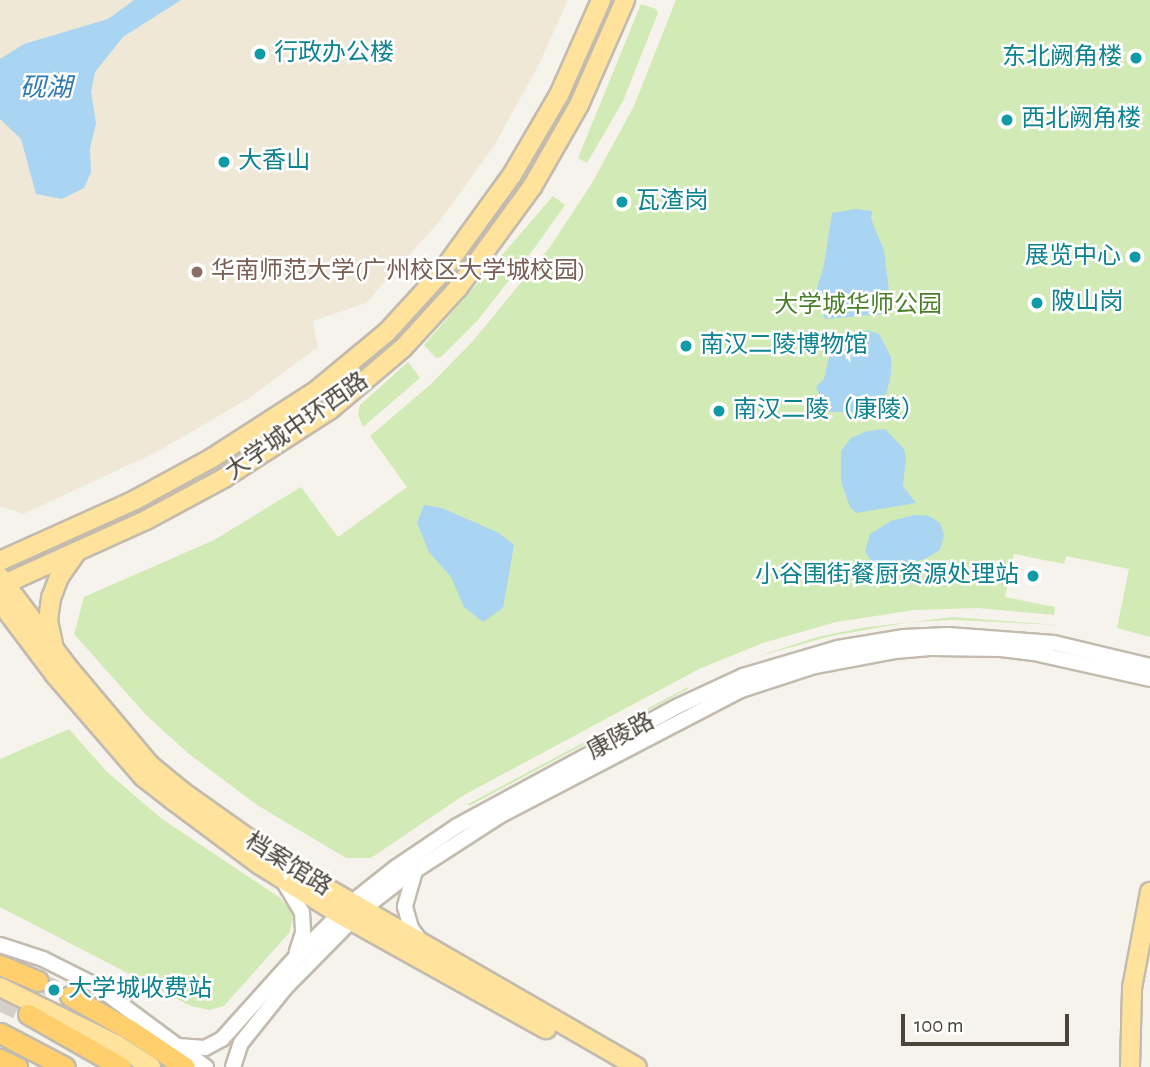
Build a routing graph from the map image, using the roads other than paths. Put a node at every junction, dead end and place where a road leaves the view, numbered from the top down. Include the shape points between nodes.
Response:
1 (601, 0) edge
2 (625, 0) edge
3 (78, 552) junction
4 (0, 561) edge
5 (2, 582) edge
6 (0, 601) edge
7 (56, 651) junction
8 (1150, 666) edge
9 (1150, 679) edge
10 (415, 870) junction
11 (280, 877) junction
12 (1150, 892) edge
13 (351, 912) junction
14 (0, 944) edge
15 (1150, 945) edge
16 (425, 946) junction
17 (295, 958) junction
18 (0, 965) edge
19 (38, 981) tunnel mouth
20 (0, 987) edge
21 (71, 996) tunnel mouth
22 (28, 1014) tunnel mouth
23 (0, 1033) edge
24 (178, 1046) junction
25 (0, 1059) edge
26 (17, 1067) edge
27 (65, 1067) edge
28 (121, 1067) edge
29 (151, 1067) edge
30 (185, 1067) edge
31 (206, 1067) edge
32 (233, 1067) edge
33 (613, 1067) edge
34 (637, 1067) edge
35 (1130, 1067) edge
36 (1141, 1067) edge

1 - 4 main road, 大学城中环西路 via 559,95 512,175 441,273 387,332 317,390 212,458 135,500
2 - 3 main road, 大学城中环西路 via 579,105 532,187 487,251 418,332 352,393 275,447 179,503
3 - 5 main road, 大学城中环西路
3 - 7 main road via 65,566 51,598 48,620
5 - 7 main road, 档案馆路
6 - 11 main road, 档案馆路 via 55,675 144,777
7 - 13 main road, 档案馆路 via 150,765
8 - 13 street, 康陵路 via 1054,643 983,636 872,641 797,658 713,689 523,788 448,832
9 - 10 street, 康陵路 via 1058,657 967,647 895,651 815,666 741,690 672,724 501,815
10 - 13 street, 康陵路
10 - 16 street via 405,907 411,928
11 - 13 main road, 档案馆路
11 - 17 street via 302,912 303,933
12 - 35 main road via 1132,988
13 - 16 main road, 档案馆路
13 - 17 street, 康陵路
13 - 32 street, 康陵路 via 255,1023 241,1043
13 - 33 main road, 档案馆路
14 - 24 street via 43,958 95,985
15 - 36 main road via 1141,1013
16 - 34 main road, 档案馆路
17 - 24 street, 康陵路 via 222,1039 196,1049
18 - 19 highway
20 - 29 main road via 116,1044
21 - 30 highway
22 - 28 highway
23 - 27 highway
24 - 31 street
25 - 26 highway

